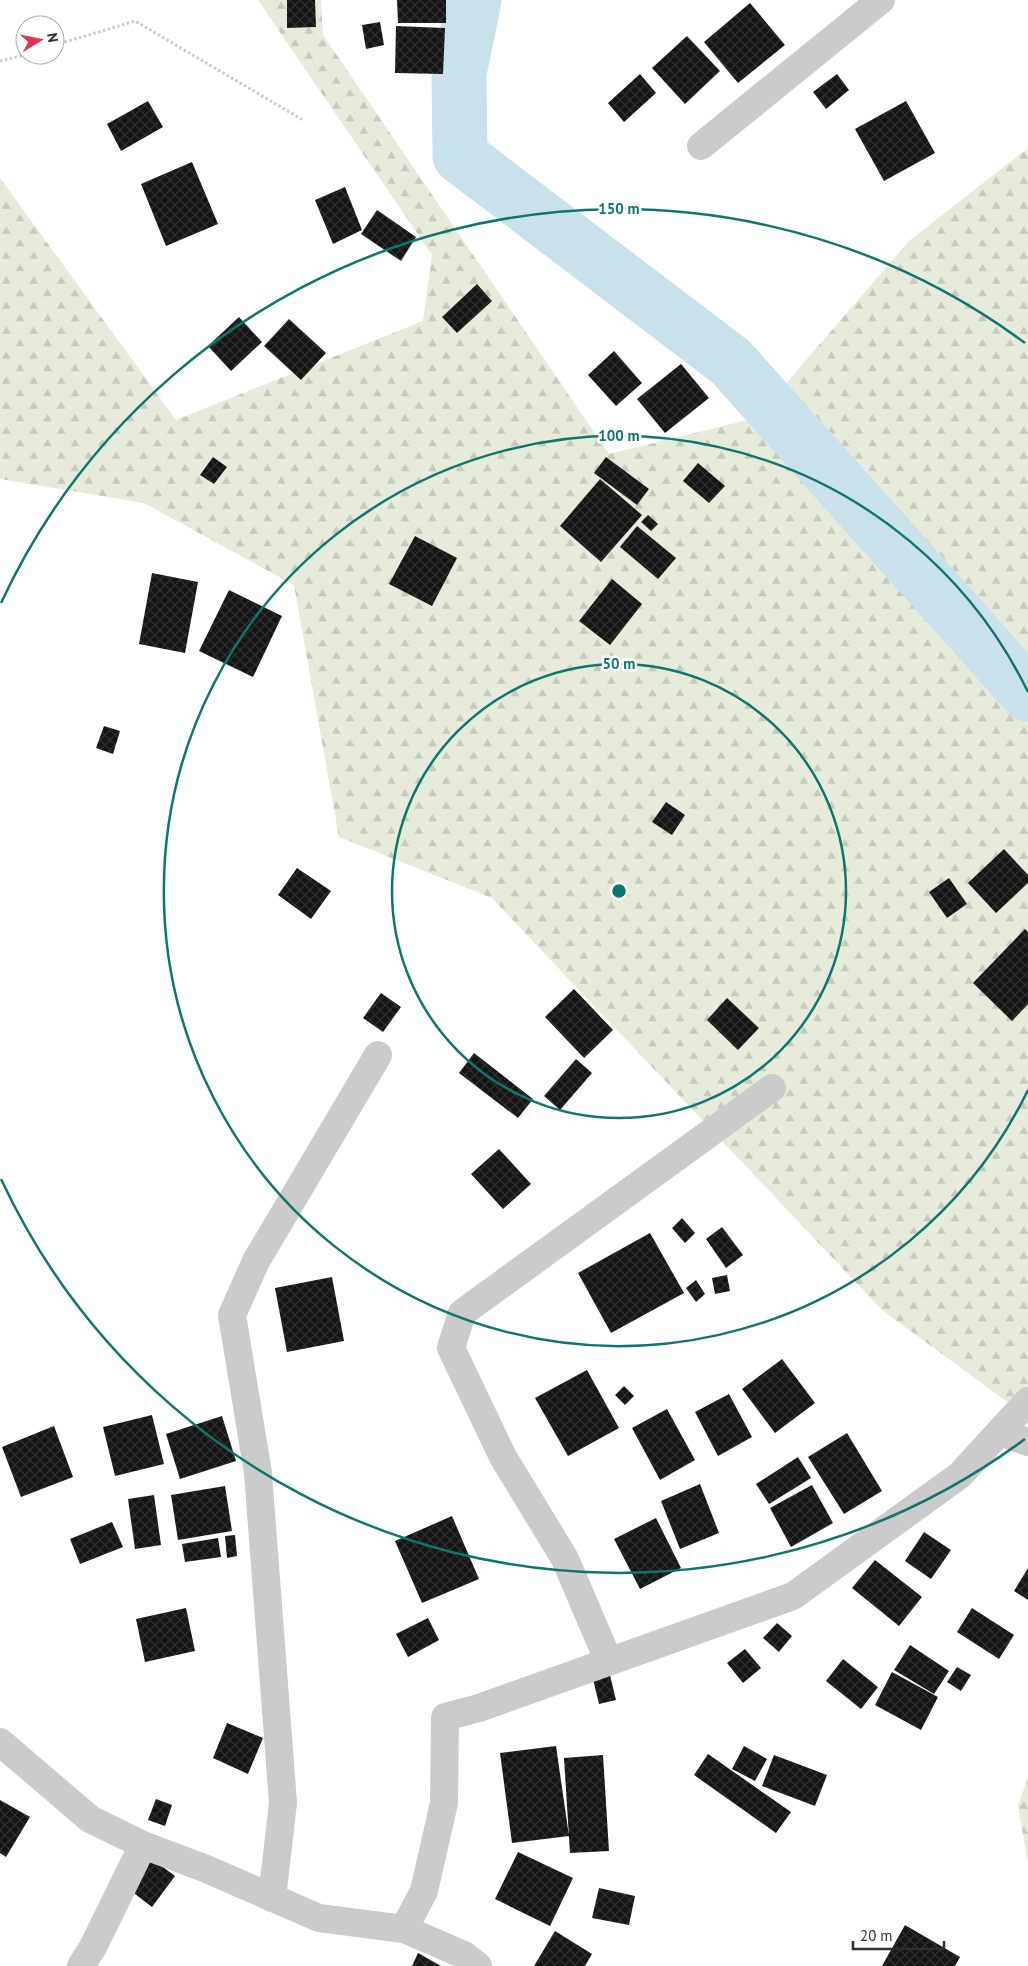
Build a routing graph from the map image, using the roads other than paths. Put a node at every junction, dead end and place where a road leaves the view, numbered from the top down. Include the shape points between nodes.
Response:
1 (881, 0) edge
2 (700, 146) dead end
3 (378, 1055) dead end
4 (772, 1088) dead end
5 (1028, 1401) edge
6 (1000, 1432) junction
7 (1028, 1442) edge
8 (608, 1662) junction
9 (0, 1742) edge
10 (143, 1845) junction
11 (272, 1898) junction
12 (404, 1929) junction
13 (81, 1966) edge
14 (478, 1966) edge

1 - 2 street
3 - 11 street via 256,1261 232,1315 258,1473 283,1803
4 - 8 street via 462,1313 451,1348 503,1456 565,1558
5 - 6 street
6 - 7 street
6 - 8 street via 960,1476 793,1596
8 - 12 street via 445,1718 444,1803 424,1891
9 - 10 street via 90,1818
10 - 11 street
10 - 13 street
11 - 12 street via 319,1918
12 - 14 street via 464,1955

